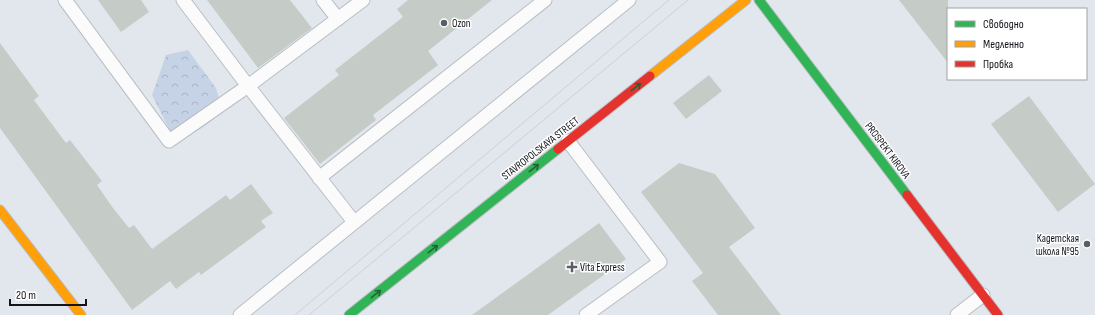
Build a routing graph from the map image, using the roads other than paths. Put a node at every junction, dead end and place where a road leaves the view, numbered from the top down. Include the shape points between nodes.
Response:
1 (65, 0) edge
2 (183, 0) edge
3 (323, 0) edge
4 (363, 0) edge
5 (546, 0) edge
6 (629, 0) edge
7 (746, 0) edge
8 (759, 0) edge
9 (338, 19) junction
10 (248, 86) junction
11 (568, 141) junction
12 (319, 178) junction
13 (0, 210) edge
14 (354, 222) junction
15 (983, 295) junction
16 (80, 315) edge
17 (240, 315) edge
18 (349, 315) edge
19 (586, 315) edge
20 (957, 315) edge
21 (998, 315) edge

1 - 10 lane via 169,141
2 - 10 lane
3 - 9 lane
4 - 9 lane
5 - 12 lane
6 - 14 lane
11 -> 7 street, STAVROPOLSKAYA STREET
8 - 15 street, PROSPEKT KIROVA
9 - 10 lane
10 - 12 lane
18 -> 11 street, STAVROPOLSKAYA STREET
11 - 19 lane via 660,262
12 - 14 lane
13 - 16 street
14 - 17 lane
15 - 20 lane
15 - 21 street, PROSPEKT KIROVA

